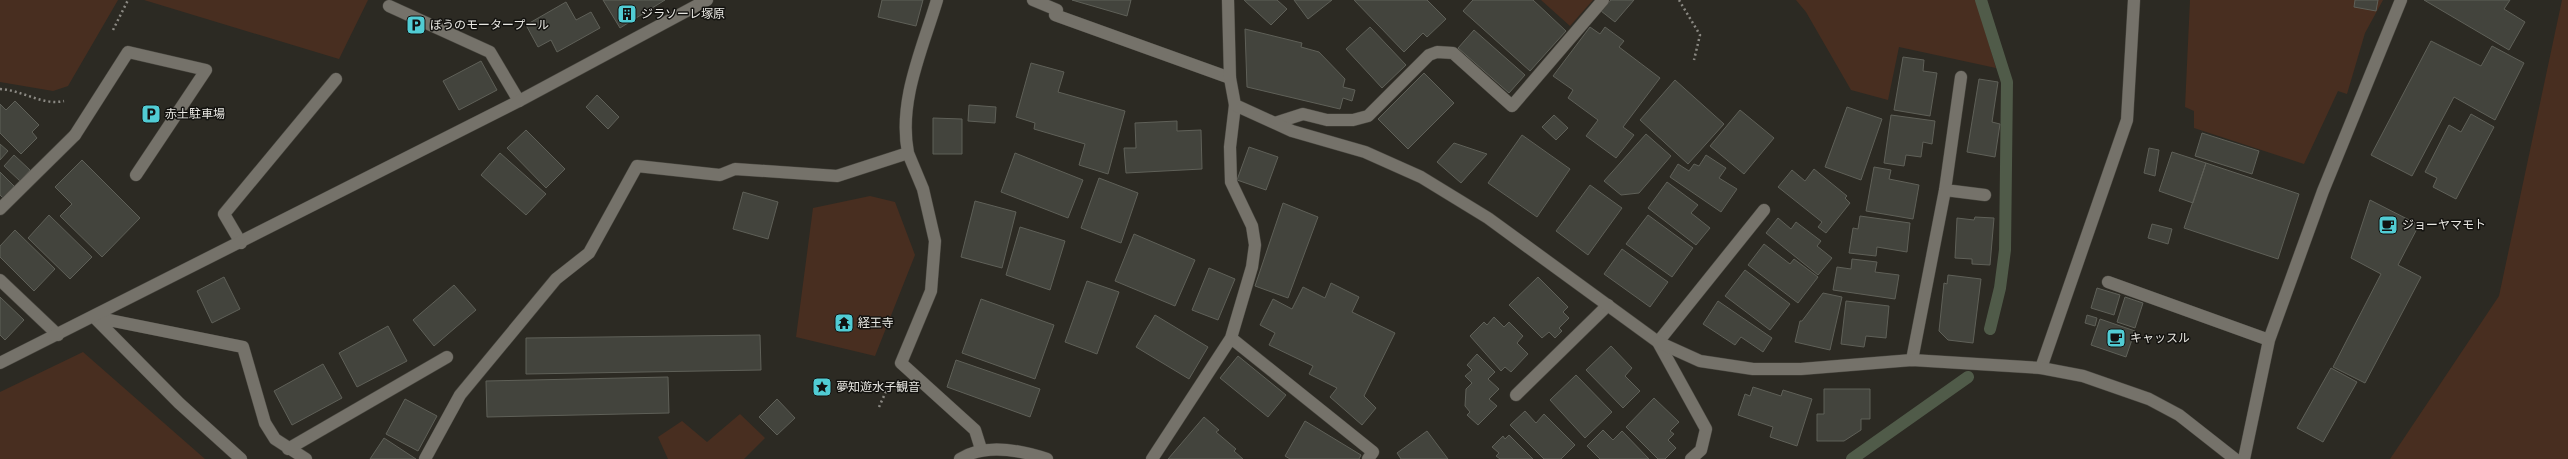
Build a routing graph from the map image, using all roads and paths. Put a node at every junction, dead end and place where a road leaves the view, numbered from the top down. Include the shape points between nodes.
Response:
1 (128, 0) edge
2 (707, 0) edge
3 (937, 0) edge
4 (1033, 0) edge
5 (1228, 0) edge
6 (1603, 0) edge
7 (1679, 0) edge
8 (2134, 0) edge
9 (2401, 0) edge
10 (389, 6) dead end
11 (110, 34) dead end
12 (1694, 60) dead end
13 (1961, 77) dead end
14 (1230, 78) junction
15 (336, 79) dead end
16 (0, 90) edge
17 (69, 97) dead end
18 (520, 101) junction
19 (1235, 105) junction
20 (1276, 123) junction
21 (908, 154) junction
22 (136, 175) dead end
23 (1945, 190) junction
24 (1985, 195) dead end
25 (0, 209) edge
26 (1764, 210) dead end
27 (241, 243) junction
28 (0, 280) edge
29 (2108, 282) dead end
30 (1608, 306) junction
31 (94, 317) junction
32 (58, 335) junction
33 (1230, 338) junction
34 (2269, 340) junction
35 (1658, 342) junction
36 (447, 357) dead end
37 (1912, 360) junction
38 (0, 363) edge
39 (2041, 368) junction
40 (1516, 395) dead end
41 (288, 449) junction
42 (981, 449) junction
43 (2229, 457) edge
44 (1693, 458) edge
45 (241, 459) edge
46 (306, 459) edge
47 (425, 459) edge
48 (960, 459) edge
49 (1047, 459) edge
50 (1152, 459) edge
51 (1368, 459) edge
52 (2244, 459) edge

1 - 11 path
2 - 18 street
3 - 21 street via 909,91 904,131
4 - 14 street via 1058,10 1055,15
5 - 14 street
6 - 20 street via 1512,106 1453,53 1437,52 1429,55 1368,116 1353,120 1327,120 1303,114
7 - 12 path via 1700,35
8 - 39 street via 2127,120
9 - 34 street via 2323,191
10 - 18 street via 490,52
13 - 23 street
14 - 19 street
15 - 27 street via 224,214
16 - 17 path via 12,90 51,102 64,101
18 - 27 street
19 - 20 street
19 - 33 street via 1230,147 1231,182 1252,226 1255,245 1252,267
20 - 30 street via 1309,137 1393,163 1421,177 1488,218
21 - 42 street via 923,189 935,241 931,291 901,363 975,430
21 - 47 street via 837,176 735,169 720,175 637,166 589,254 556,279 460,395
22 - 25 street via 206,70 128,52 75,135
23 - 24 street
23 - 37 street
26 - 35 street
27 - 31 street
28 - 32 street
29 - 34 street
30 - 35 street
30 - 40 street
31 - 32 street
31 - 41 street via 243,346 264,423 275,439
31 - 45 street via 179,403
32 - 38 street
33 - 50 street
33 - 51 street via 1373,452
34 - 52 street
35 - 37 street via 1700,361 1753,369 1801,369
35 - 44 street via 1706,429 1701,450
36 - 41 street
37 - 39 street
39 - 43 street via 2083,376 2150,398 2179,415
41 - 46 street
42 - 48 street
42 - 49 street via 1033,454

